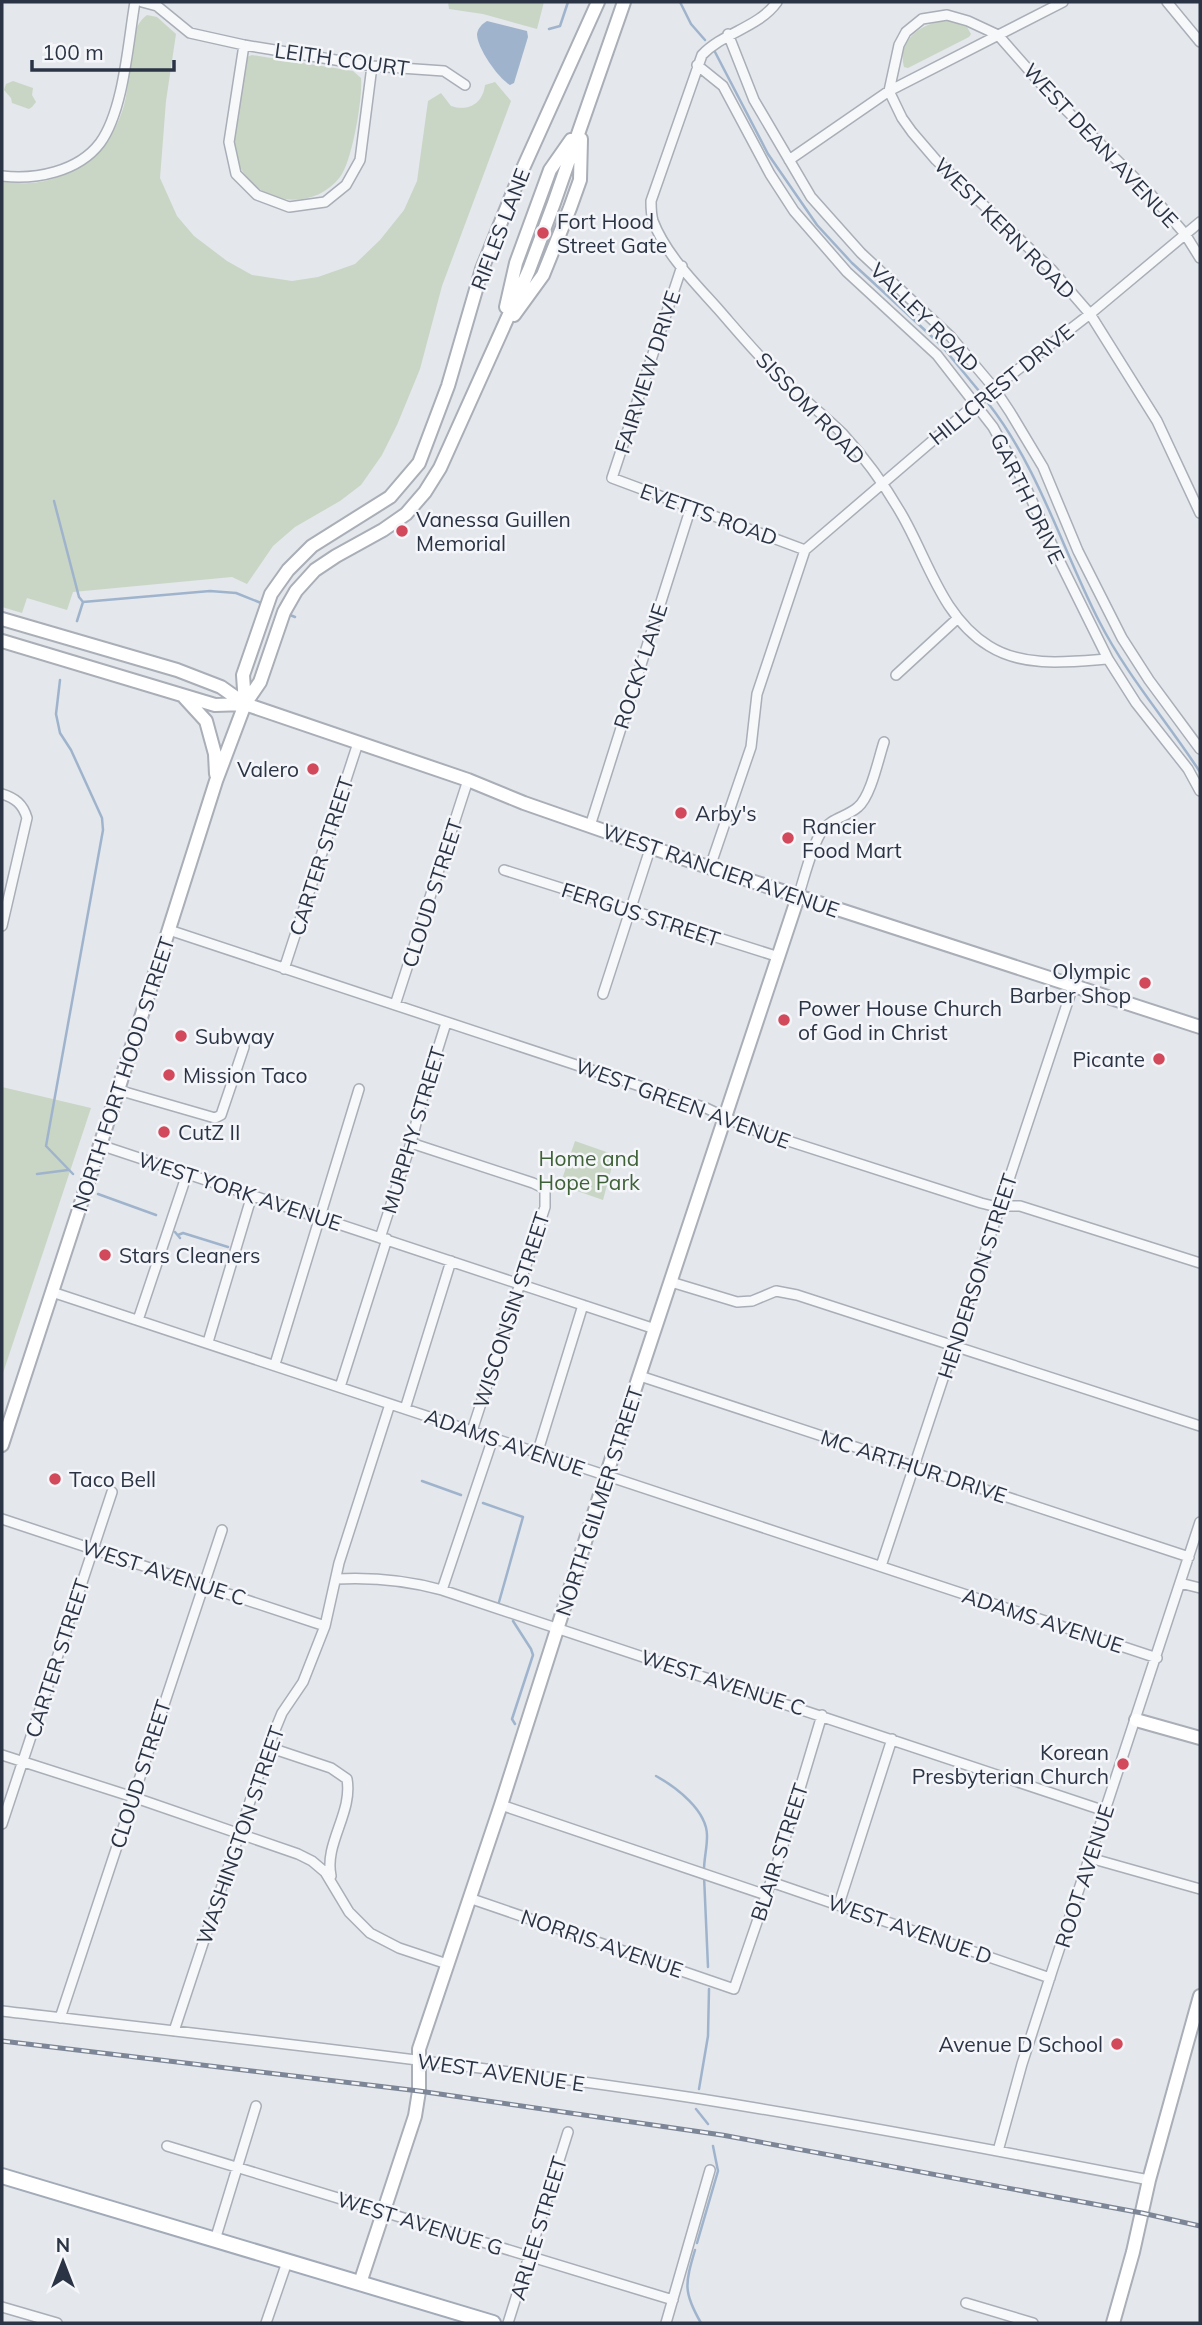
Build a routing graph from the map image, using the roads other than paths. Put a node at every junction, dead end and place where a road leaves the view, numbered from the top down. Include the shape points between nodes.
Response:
1 (135, 2) edge
2 (142, 2) edge
3 (598, 2) edge
4 (624, 2) edge
5 (777, 2) edge
6 (1063, 2) edge
7 (1167, 2) edge
8 (728, 34) junction
9 (998, 35) junction
10 (1200, 42) edge
11 (244, 45) junction
12 (697, 65) junction
13 (372, 66) junction
14 (466, 85) dead end
15 (889, 91) junction
16 (789, 160) junction
17 (2, 176) edge
18 (1200, 222) edge
19 (1185, 234) junction
20 (1200, 258) edge
21 (682, 267) junction
22 (1090, 314) junction
23 (994, 388) junction
24 (976, 404) junction
25 (419, 463) joint
26 (612, 478) joint
27 (880, 483) junction
28 (691, 507) junction
29 (1200, 513) edge
30 (805, 550) junction
31 (958, 618) junction
32 (2, 619) edge
33 (2, 641) edge
34 (1108, 660) junction
35 (897, 675) dead end
36 (184, 696) junction
37 (245, 704) junction
38 (884, 742) dead end
39 (358, 743) junction
40 (1200, 749) edge
41 (468, 780) junction
42 (216, 781) junction
43 (1200, 791) edge
44 (2, 794) edge
45 (590, 826) junction
46 (651, 846) junction
47 (710, 867) junction
48 (503, 870) dead end
49 (797, 897) junction
50 (631, 910) junction
51 (2, 926) edge
52 (169, 930) junction
53 (779, 957) junction
54 (284, 969) junction
55 (1073, 986) junction
56 (603, 993) dead end
57 (395, 1005) junction
58 (446, 1023) junction
59 (1200, 1027) edge
60 (244, 1047) dead end
61 (359, 1089) dead end
62 (118, 1090) junction
63 (725, 1116) junction
64 (411, 1143) junction
65 (100, 1145) junction
66 (187, 1174) junction
67 (252, 1195) junction
68 (1000, 1206) junction
69 (320, 1218) junction
70 (384, 1238) junction
71 (451, 1261) junction
72 (1200, 1264) edge
73 (671, 1282) junction
74 (519, 1283) junction
75 (52, 1292) junction
76 (583, 1305) junction
77 (138, 1320) junction
78 (655, 1329) junction
79 (208, 1342) junction
80 (954, 1346) junction
81 (275, 1364) junction
82 (640, 1376) junction
83 (340, 1387) junction
84 (390, 1404) junction
85 (405, 1409) junction
86 (1200, 1426) edge
87 (471, 1431) junction
88 (493, 1438) junction
89 (2, 1445) edge
90 (537, 1454) junction
91 (916, 1467) junction
92 (606, 1476) junction
93 (112, 1492) dead end
94 (2, 1519) edge
95 (1200, 1522) edge
96 (222, 1530) dead end
97 (93, 1549) junction
98 (1189, 1557) junction
99 (881, 1566) junction
100 (336, 1579) junction
101 (1180, 1583) junction
102 (203, 1585) junction
103 (1200, 1588) edge
104 (442, 1590) junction
105 (325, 1626) junction
106 (557, 1628) junction
107 (1157, 1658) junction
108 (822, 1715) junction
109 (1136, 1720) junction
110 (1200, 1738) edge
111 (892, 1739) junction
112 (268, 1747) junction
113 (2, 1755) edge
114 (22, 1762) junction
115 (133, 1797) junction
116 (500, 1805) junction
117 (1105, 1811) junction
118 (2, 1824) edge
119 (240, 1833) junction
120 (1090, 1857) junction
121 (332, 1881) junction
122 (771, 1882) junction
123 (1200, 1889) edge
124 (766, 1895) junction
125 (470, 1898) junction
126 (839, 1904) junction
127 (447, 1964) junction
128 (1050, 1978) junction
129 (734, 1989) joint
130 (1200, 1996) edge
131 (2, 2011) edge
132 (60, 2018) junction
133 (174, 2031) junction
134 (1195, 2036) edge
135 (419, 2060) junction
136 (256, 2106) dead end
137 (568, 2132) dead end
138 (167, 2146) dead end
139 (998, 2151) junction
140 (237, 2166) junction
141 (710, 2170) dead end
142 (2, 2176) edge
143 (1149, 2180) junction
144 (384, 2211) junction
145 (215, 2241) junction
146 (529, 2257) junction
147 (287, 2262) junction
148 (360, 2283) junction
149 (673, 2300) junction
150 (965, 2303) dead end
151 (2, 2307) edge
152 (57, 2323) edge
153 (266, 2323) edge
154 (493, 2323) edge
155 (508, 2323) edge
156 (666, 2323) edge
157 (1033, 2323) edge
158 (1113, 2323) edge

1 - 17 street via 115,110 99,144 67,167 44,176
2 - 11 street, LEITH COURT via 157,6 190,33
3 - 25 street, RIFLES LANE via 482,269 449,386
4 - 37 street, NORTH FORT HOOD STREET via 529,270 440,468 406,514 314,570 296,591 260,682
5 - 8 street via 759,20
6 - 9 street
7 - 10 street
8 - 12 street via 712,44
8 - 16 street, VALLEY ROAD via 754,100
9 - 15 street
9 - 15 street via 947,15 922,19 898,45
9 - 19 street, WEST DEAN AVENUE
11 - 13 street, LEITH COURT
11 - 13 street via 229,142 236,174 257,195 289,207 325,202 346,185 360,160
12 - 21 street, SISSOM ROAD via 651,201 659,233
12 - 24 street, GARTH DRIVE via 723,86 794,211 847,271 937,355
13 - 14 street, LEITH COURT via 444,71
15 - 16 street
15 - 22 street, WEST KERN ROAD via 912,132 1051,269
16 - 23 street, VALLEY ROAD via 811,197 861,253 951,337
18 - 19 street, HILLCREST DRIVE
19 - 20 street, WEST DEAN AVENUE
19 - 22 street, HILLCREST DRIVE
21 - 26 street, FAIRVIEW DRIVE
21 - 27 street, SISSOM ROAD via 764,361 842,433
22 - 23 street, HILLCREST DRIVE
22 - 29 street, WEST KERN ROAD via 1157,421
23 - 24 street, HILLCREST DRIVE
23 - 40 street, VALLEY ROAD via 1043,467 1122,638
24 - 27 street, HILLCREST DRIVE
24 - 34 street, GARTH DRIVE via 1023,481
25 - 37 street, NORTH FORT HOOD STREET via 390,497 312,546 282,578 271,594 250,650 243,676
26 - 28 street, EVETTS ROAD
27 - 30 street, HILLCREST DRIVE
27 - 31 street, SISSOM ROAD via 902,514
28 - 30 street, EVETTS ROAD
28 - 45 street, ROCKY LANE
30 - 47 street via 757,694 751,747
31 - 34 street, SISSOM ROAD via 989,646 1006,654 1053,664
31 - 35 street
32 - 37 street via 177,670 221,687
33 - 36 street
34 - 43 street, GARTH DRIVE
36 - 37 street via 215,705
36 - 42 street via 206,721
37 - 39 street, WEST RANCIER AVENUE
37 - 42 street, NORTH FORT HOOD STREET
38 - 49 street, NORTH GILMER STREET via 862,803 822,830
39 - 41 street, WEST RANCIER AVENUE
39 - 54 street, CARTER STREET
41 - 45 street, WEST RANCIER AVENUE
41 - 57 street, CLOUD STREET
42 - 52 street, NORTH FORT HOOD STREET
44 - 51 street via 25,808 27,818
45 - 46 street, WEST RANCIER AVENUE
46 - 47 street, WEST RANCIER AVENUE
46 - 50 street
47 - 49 street, WEST RANCIER AVENUE
48 - 50 street, FERGUS STREET
49 - 53 street, NORTH GILMER STREET
49 - 55 street, WEST RANCIER AVENUE
50 - 53 street, FERGUS STREET
50 - 56 street
52 - 54 street, WEST GREEN AVENUE
52 - 62 street, NORTH FORT HOOD STREET
53 - 63 street, NORTH GILMER STREET
54 - 57 street, WEST GREEN AVENUE
55 - 59 street, WEST RANCIER AVENUE
55 - 68 street, HENDERSON STREET
57 - 58 street, WEST GREEN AVENUE
58 - 63 street, WEST GREEN AVENUE
58 - 64 street, MURPHY STREET
60 - 62 street via 221,1115 215,1118
61 - 69 street
62 - 65 street, NORTH FORT HOOD STREET
63 - 68 street, WEST GREEN AVENUE via 748,1128
63 - 73 street, NORTH GILMER STREET
64 - 70 street, MURPHY STREET
64 - 74 street, WISCONSIN STREET via 545,1189 545,1207
65 - 66 street, WEST YORK AVENUE
65 - 75 street, NORTH FORT HOOD STREET
66 - 67 street, WEST YORK AVENUE
66 - 77 street
67 - 69 street, WEST YORK AVENUE
67 - 79 street
68 - 72 street, WEST GREEN AVENUE via 1041,1212
68 - 80 street, HENDERSON STREET
69 - 70 street, WEST YORK AVENUE
69 - 81 street
70 - 71 street, WEST YORK AVENUE
70 - 83 street, MURPHY STREET
71 - 74 street, WEST YORK AVENUE
71 - 85 street
73 - 78 street, NORTH GILMER STREET
73 - 80 street via 737,1302 784,1292
74 - 76 street, WEST YORK AVENUE
74 - 87 street, WISCONSIN STREET
75 - 77 street, ADAMS AVENUE
75 - 89 street, NORTH FORT HOOD STREET
76 - 78 street, WEST YORK AVENUE
76 - 90 street
77 - 79 street, ADAMS AVENUE
78 - 82 street, NORTH GILMER STREET
79 - 81 street, ADAMS AVENUE
80 - 86 street
80 - 91 street, HENDERSON STREET
81 - 83 street, ADAMS AVENUE
82 - 91 street, MC ARTHUR DRIVE
82 - 92 street, NORTH GILMER STREET
83 - 84 street, ADAMS AVENUE
84 - 85 street, ADAMS AVENUE
84 - 100 street, WASHINGTON STREET
85 - 87 street, ADAMS AVENUE
87 - 88 street, ADAMS AVENUE
88 - 90 street, ADAMS AVENUE
88 - 104 street, WISCONSIN STREET
90 - 92 street, ADAMS AVENUE
91 - 98 street, MC ARTHUR DRIVE
91 - 99 street, HENDERSON STREET
92 - 99 street, ADAMS AVENUE
92 - 106 street, NORTH GILMER STREET
93 - 97 street, CARTER STREET
94 - 97 street, WEST AVENUE C
95 - 98 street, ROOT AVENUE
96 - 102 street, CLOUD STREET
97 - 102 street, WEST AVENUE C
97 - 114 street, CARTER STREET
98 - 101 street, ROOT AVENUE
99 - 107 street, ADAMS AVENUE
100 - 104 street, WEST AVENUE C via 400,1579
100 - 105 street, WASHINGTON STREET
101 - 103 street
101 - 107 street, ROOT AVENUE
102 - 105 street, WEST AVENUE C
102 - 115 street, CLOUD STREET
104 - 106 street, WEST AVENUE C
105 - 112 street, WASHINGTON STREET via 303,1682 282,1713
106 - 108 street, WEST AVENUE C
106 - 116 street, NORTH GILMER STREET
107 - 109 street, ROOT AVENUE
108 - 111 street, WEST AVENUE C
108 - 122 street, BLAIR STREET
109 - 110 street
109 - 117 street, ROOT AVENUE
111 - 117 street, WEST AVENUE C
111 - 126 street
112 - 119 street, WASHINGTON STREET
112 - 121 street via 331,1768 347,1779 348,1792 329,1857
113 - 114 street
114 - 115 street
114 - 118 street, CARTER STREET
115 - 119 street
115 - 132 street, CLOUD STREET
116 - 124 street
116 - 125 street, NORTH GILMER STREET
117 - 120 street, ROOT AVENUE
119 - 121 street via 312,1861
119 - 133 street, WASHINGTON STREET
120 - 123 street
120 - 128 street, ROOT AVENUE
121 - 127 street via 349,1912 370,1933
122 - 124 street, BLAIR STREET
122 - 126 street, WEST AVENUE D
124 - 129 street, BLAIR STREET
125 - 127 street, NORTH GILMER STREET
125 - 129 street, NORRIS AVENUE
126 - 128 street, WEST AVENUE D
127 - 135 street, NORTH GILMER STREET
128 - 139 street, ROOT AVENUE
130 - 134 street
131 - 132 street, WEST AVENUE E
132 - 133 street, WEST AVENUE E
133 - 135 street, WEST AVENUE E
134 - 143 street
135 - 139 street, WEST AVENUE E via 700,2099
135 - 144 street, NORTH GILMER STREET via 415,2116
136 - 140 street
137 - 146 street, ARLEE STREET
138 - 140 street, WEST AVENUE G
139 - 143 street, WEST AVENUE E
140 - 144 street, WEST AVENUE G
140 - 145 street
141 - 149 street
142 - 145 main road
143 - 158 street
144 - 146 street, WEST AVENUE G
144 - 148 street, NORTH GILMER STREET
145 - 147 main road
146 - 149 street, WEST AVENUE G
146 - 155 street, ARLEE STREET
147 - 148 main road
147 - 153 street
148 - 154 main road
149 - 156 street
150 - 157 street
151 - 152 street

